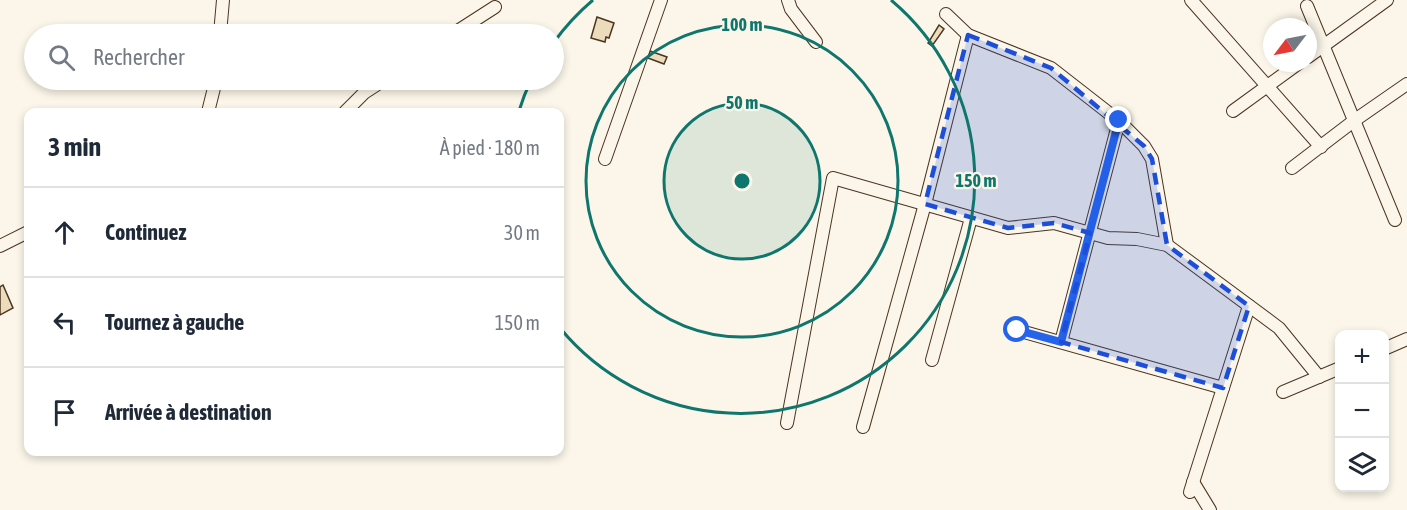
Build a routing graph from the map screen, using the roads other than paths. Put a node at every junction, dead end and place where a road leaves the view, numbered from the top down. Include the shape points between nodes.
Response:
1 (223, 0) edge
2 (661, 0) edge
3 (788, 0) edge
4 (1191, 0) edge
5 (1388, 0) edge
6 (1307, 6) dead end
7 (495, 7) dead end
8 (946, 14) dead end
9 (221, 24) edge
10 (469, 24) edge
11 (968, 35) junction
12 (816, 42) dead end
13 (1324, 45) junction
14 (1317, 50) edge
15 (1286, 72) edge
16 (1407, 84) edge
17 (1267, 86) junction
18 (214, 90) edge
19 (369, 90) edge
20 (209, 108) edge
21 (349, 108) edge
22 (1233, 111) dead end
23 (1119, 120) junction
24 (1354, 120) junction
25 (1321, 147) junction
26 (605, 159) dead end
27 (1292, 168) dead end
28 (925, 204) junction
29 (971, 218) junction
30 (1395, 220) dead end
31 (1090, 233) junction
32 (24, 234) edge
33 (1167, 245) junction
34 (0, 246) edge
35 (1249, 306) junction
36 (1017, 330) dead end
37 (1407, 339) edge
38 (1061, 342) junction
39 (1389, 347) edge
40 (932, 360) dead end
41 (1335, 370) edge
42 (1319, 377) junction
43 (1223, 388) junction
44 (1283, 392) dead end
45 (787, 423) dead end
46 (863, 427) dead end
47 (1210, 510) edge

1 - 9 street
2 - 26 street
3 - 12 street
4 - 17 street
5 - 13 street
6 - 13 street
7 - 10 street
8 - 11 street
11 - 23 street via 1051,68
11 - 28 street
13 - 14 street
13 - 24 street
15 - 17 street
16 - 24 street
17 - 22 street
17 - 25 street
18 - 20 street
19 - 21 street
23 - 31 street
23 - 33 street via 1152,159
24 - 25 street
24 - 30 street
25 - 27 street
28 - 29 street
28 - 45 street via 833,178
28 - 46 street
29 - 31 street via 1008,228 1054,223
29 - 40 street
31 - 33 street
31 - 38 street
32 - 34 street
33 - 35 street
35 - 42 street via 1279,328
35 - 43 street
36 - 38 street
37 - 39 street
38 - 43 street
41 - 42 street
42 - 44 street
43 - 47 street via 1191,487

